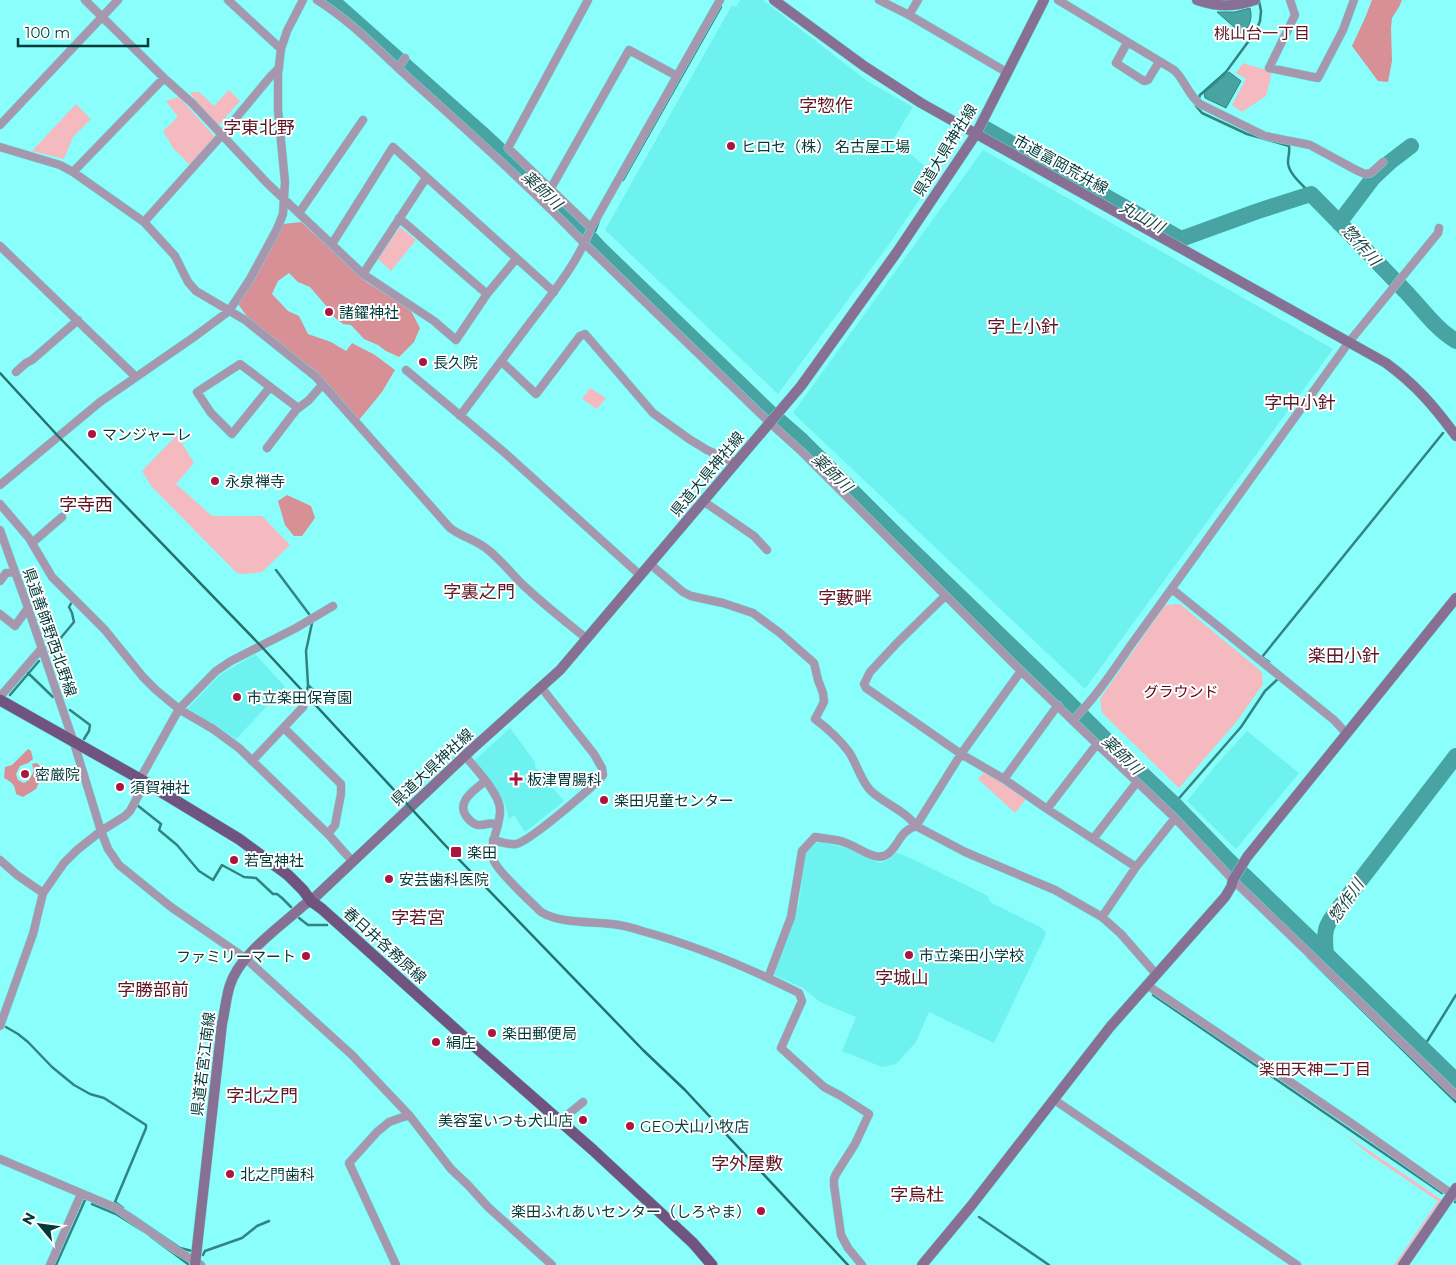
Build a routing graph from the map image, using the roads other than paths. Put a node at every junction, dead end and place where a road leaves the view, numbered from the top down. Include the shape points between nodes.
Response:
1 (85, 0) edge
2 (118, 0) edge
3 (228, 0) edge
4 (303, 0) edge
5 (317, 0) edge
6 (588, 0) edge
7 (719, 0) edge
8 (774, 0) edge
9 (879, 0) edge
10 (918, 0) edge
11 (1044, 0) edge
12 (1058, 0) edge
13 (1197, 0) edge
14 (1290, 0) edge
15 (1354, 0) edge
16 (1249, 1) edge
17 (909, 15) junction
18 (103, 17) junction
19 (1127, 42) junction
20 (281, 49) junction
21 (405, 58) dead end
22 (1159, 62) junction
23 (279, 68) junction
24 (398, 68) junction
25 (1008, 73) junction
26 (677, 76) junction
27 (164, 78) junction
28 (363, 120) dead end
29 (0, 125) edge
30 (976, 134) junction
31 (222, 136) junction
32 (0, 147) edge
33 (1383, 162) dead end
34 (73, 172) junction
35 (426, 178) junction
36 (550, 188) junction
37 (285, 199) junction
38 (299, 213) junction
39 (399, 218) junction
40 (144, 222) junction
41 (591, 228) junction
42 (1439, 228) dead end
43 (332, 244) junction
44 (584, 244) junction
45 (0, 246) edge
46 (516, 259) junction
47 (363, 274) junction
48 (554, 292) junction
49 (487, 294) junction
50 (229, 311) junction
51 (78, 320) junction
52 (1349, 342) junction
53 (501, 361) junction
54 (406, 370) dead end
55 (16, 372) dead end
56 (136, 377) junction
57 (322, 385) junction
58 (270, 387) junction
59 (298, 408) junction
60 (460, 416) junction
61 (770, 423) junction
62 (1456, 436) edge
63 (267, 448) dead end
64 (736, 463) junction
65 (0, 485) edge
66 (704, 501) junction
67 (0, 504) edge
68 (62, 517) dead end
69 (0, 530) edge
70 (32, 543) junction
71 (767, 550) dead end
72 (650, 564) junction
73 (15, 572) junction
74 (640, 575) junction
75 (0, 581) edge
76 (1172, 589) junction
77 (946, 596) junction
78 (1456, 598) edge
79 (333, 606) dead end
80 (28, 608) junction
81 (0, 614) edge
82 (587, 638) junction
83 (42, 648) junction
84 (1021, 671) junction
85 (541, 688) junction
86 (0, 699) edge
87 (1058, 705) junction
88 (303, 707) dead end
89 (179, 708) junction
90 (1074, 718) junction
91 (284, 728) junction
92 (1347, 734) junction
93 (74, 743) junction
94 (1096, 744) junction
95 (961, 754) junction
96 (465, 756) junction
97 (252, 761) junction
98 (1004, 779) junction
99 (143, 781) junction
100 (485, 781) junction
101 (1137, 782) junction
102 (1047, 809) junction
103 (1175, 818) junction
104 (498, 825) junction
105 (916, 826) junction
106 (102, 831) junction
107 (328, 834) junction
108 (1093, 839) junction
109 (493, 840) junction
110 (0, 860) edge
111 (353, 862) junction
112 (1136, 867) junction
113 (1233, 880) junction
114 (43, 893) junction
115 (311, 901) junction
116 (1102, 917) junction
117 (245, 958) junction
118 (1156, 974) junction
119 (768, 978) junction
120 (1147, 985) junction
121 (0, 1026) edge
122 (1456, 1095) edge
123 (1053, 1099) junction
124 (583, 1102) dead end
125 (409, 1115) junction
126 (560, 1120) junction
127 (0, 1159) edge
128 (1455, 1193) edge
129 (81, 1194) junction
130 (197, 1264) edge
131 (50, 1265) edge
132 (396, 1265) edge
133 (552, 1265) edge
134 (712, 1265) edge
135 (862, 1265) edge
136 (922, 1265) edge
137 (1297, 1265) edge
138 (1403, 1265) edge

1 - 18 street
2 - 18 street
3 - 20 street
4 - 20 street
5 - 24 street via 343,18
6 - 36 street via 509,149
7 - 26 street
8 - 30 street, 市道富岡荒井線 via 864,66 920,103
9 - 17 street
10 - 17 street
11 - 25 street, 県道大県神社線
12 - 19 street
13 - 16 street via 1221,6
14 - 15 street via 1296,15 1269,68 1318,78 1343,30
17 - 25 street
18 - 27 street
18 - 29 street
19 - 22 street
19 - 22 street via 1116,63 1144,81 1148,80
20 - 23 street
21 - 24 street
22 - 33 street via 1178,74 1197,101 1265,136 1310,145 1365,174
23 - 31 street
23 - 37 street via 278,110
24 - 44 street via 505,165
25 - 30 street, 県道大県神社線
26 - 36 street via 629,50
26 - 41 street
27 - 31 street
27 - 34 street
28 - 38 street
30 - 52 street, 市道富岡荒井線
30 - 61 street, 県道大県神社線 via 802,386
31 - 37 street
31 - 40 street
32 - 34 street
34 - 40 street
35 - 39 street
35 - 43 street via 393,147
35 - 46 street
36 - 41 street
37 - 38 street
37 - 50 street via 277,229
38 - 43 street
39 - 47 street
39 - 49 street
40 - 50 street via 175,256 192,288
41 - 44 street
42 - 52 street
43 - 47 street
44 - 48 street
44 - 61 street
45 - 51 street
46 - 48 street
46 - 49 street
47 - 49 street via 434,321 456,340
48 - 53 street
50 - 56 street
50 - 57 street via 245,320
51 - 55 street
51 - 56 street
52 - 62 street, 市道富岡荒井線 via 1386,363 1412,383
52 - 76 street
53 - 60 street
53 - 64 street via 536,394 580,336 586,334 653,413 701,446
54 - 60 street
56 - 65 street via 76,420
57 - 59 street
57 - 82 street via 450,528 487,549 552,611
58 - 58 street via 240,364 197,392 211,413 232,434
58 - 59 street
59 - 63 street
60 - 74 street
61 - 64 street, 県道大県神社線
61 - 77 street
64 - 66 street, 県道大県神社線
66 - 71 street via 754,536
66 - 72 street, 県道大県神社線
67 - 70 street
68 - 70 street
69 - 73 street, 県道善師野西北野線
70 - 89 street via 58,583 105,630 143,677
72 - 74 street, 県道大県神社線
72 - 105 street via 691,596 753,613 814,663 824,702 815,719 849,752 870,789 911,818
73 - 75 street via 6,573
73 - 80 street, 県道善師野西北野線
74 - 82 street, 県道大県神社線
76 - 90 street via 1107,680
76 - 92 street
77 - 84 street
77 - 95 street via 870,672 864,684
78 - 92 street
79 - 89 street via 231,661 216,671
80 - 81 street via 16,626
80 - 83 street, 県道善師野西北野線
82 - 85 street, 県道大県神社線
83 - 86 street
83 - 93 street, 県道善師野西北野線
84 - 87 street
84 - 95 street
85 - 96 street, 県道大県神社線
85 - 109 street via 594,754 603,775 526,839 517,844
86 - 93 main road, 春日井各務原線
87 - 90 street
87 - 98 street
88 - 91 street
89 - 97 street via 213,728
89 - 99 street
90 - 94 street
91 - 97 street
91 - 107 street via 340,784 335,825
92 - 113 street via 1247,857
93 - 99 main road, 春日井各務原線
93 - 106 street, 県道善師野西北野線
94 - 101 street
94 - 102 street
95 - 98 street
95 - 105 street
96 - 100 street
96 - 111 street, 県道大県神社線
97 - 107 street
98 - 102 street
99 - 106 street via 130,811
99 - 115 main road, 春日井各務原線 via 240,839 288,875
100 - 104 street via 499,802
100 - 104 street via 466,799 464,814 476,825 490,822
101 - 103 street
101 - 108 street
102 - 108 street
103 - 112 street
103 - 113 street
104 - 109 street
105 - 116 street via 965,852 1056,890
105 - 119 street via 902,834 891,851 881,857 846,842 815,837 802,851 791,917
106 - 114 street via 64,863
106 - 117 street, 県道善師野西北野線 via 108,849 119,865
107 - 111 street
108 - 112 street
109 - 119 street via 494,863 548,916 643,931
110 - 114 street
111 - 115 street, 県道大県神社線
112 - 116 street
113 - 118 street via 1225,897
113 - 122 street
114 - 121 street via 33,934
115 - 117 street, 県道若宮江南線
115 - 126 main road, 春日井各務原線
116 - 118 street
117 - 125 street, 県道善師野西北野線 via 352,1056
117 - 130 street, 県道若宮江南線 via 230,985 222,1024
118 - 120 street
119 - 135 street via 799,993 802,1001 781,1048 824,1087 869,1114 836,1174 834,1186 842,1235
120 - 123 street
120 - 128 street
123 - 136 street
123 - 137 street
124 - 126 street
125 - 132 street via 389,1122 349,1163
125 - 133 street, 県道善師野西北野線 via 451,1169
126 - 134 main road, 春日井各務原線
127 - 129 street
128 - 138 street
129 - 130 street via 116,1208
129 - 131 street

